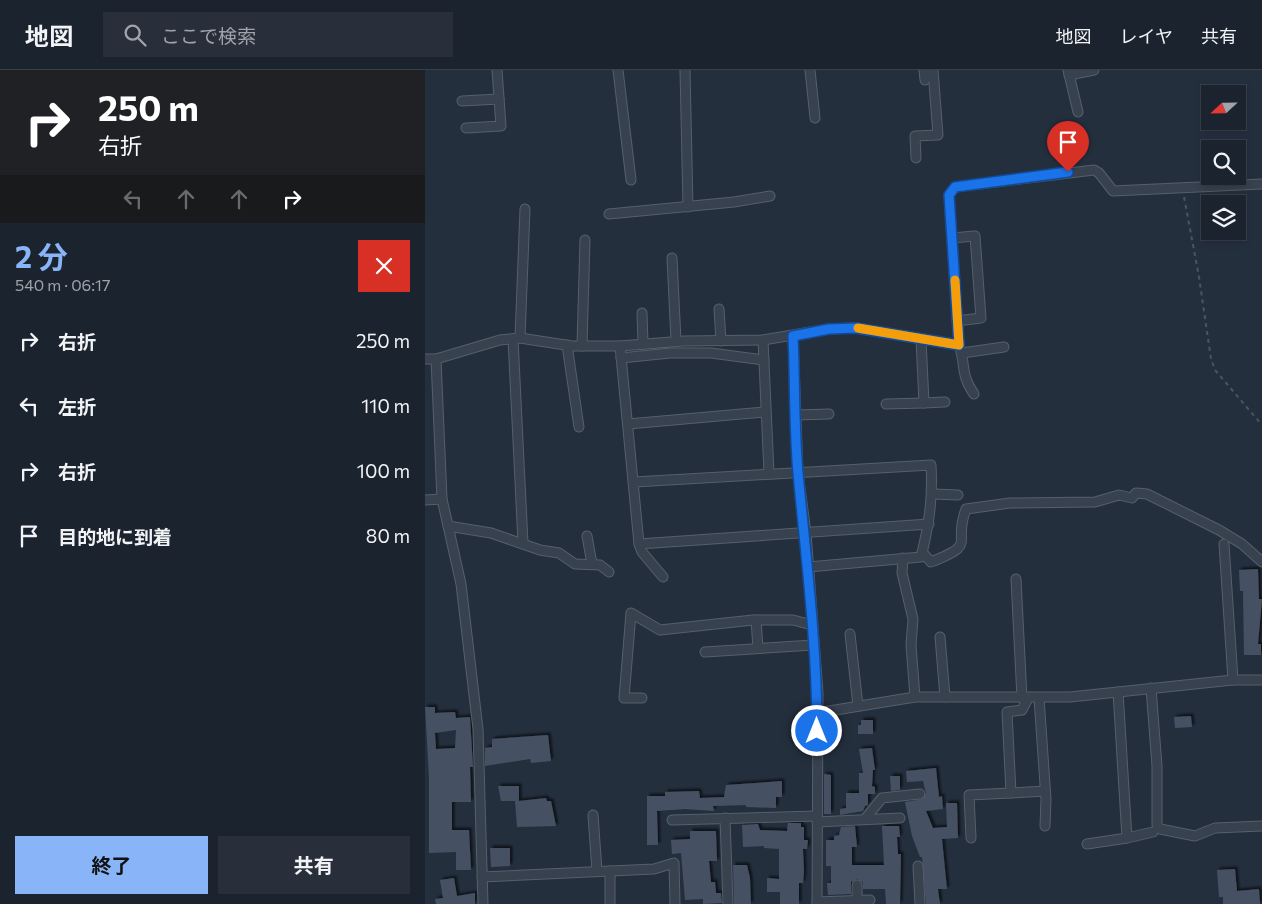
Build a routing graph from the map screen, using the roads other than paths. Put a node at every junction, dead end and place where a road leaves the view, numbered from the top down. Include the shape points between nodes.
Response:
1 (497, 70) edge
2 (618, 70) edge
3 (685, 70) edge
4 (810, 70) edge
5 (924, 70) edge
6 (933, 70) edge
7 (1094, 70) edge
8 (1068, 72) edge
9 (925, 80) dead end
10 (499, 99) junction
11 (462, 101) dead end
12 (1078, 112) dead end
13 (815, 118) dead end
14 (466, 128) dead end
15 (916, 158) dead end
16 (631, 180) dead end
17 (1262, 184) edge
18 (771, 196) dead end
19 (688, 207) junction
20 (525, 210) dead end
21 (609, 214) dead end
22 (952, 238) junction
23 (585, 240) dead end
24 (672, 258) dead end
25 (719, 309) dead end
26 (642, 313) dead end
27 (957, 321) junction
28 (793, 336) junction
29 (517, 339) junction
30 (921, 339) junction
31 (763, 340) junction
32 (676, 341) junction
33 (721, 341) junction
34 (643, 344) junction
35 (567, 345) junction
36 (582, 346) junction
37 (620, 346) junction
38 (1004, 347) dead end
39 (960, 349) junction
40 (435, 358) junction
41 (621, 358) junction
42 (425, 359) edge
43 (764, 360) junction
44 (974, 394) dead end
45 (945, 402) dead end
46 (924, 403) junction
47 (886, 404) dead end
48 (765, 412) junction
49 (829, 414) dead end
50 (796, 415) junction
51 (628, 424) junction
52 (579, 427) dead end
53 (769, 473) junction
54 (798, 473) junction
55 (634, 482) junction
56 (933, 494) junction
57 (958, 495) dead end
58 (442, 499) junction
59 (425, 500) edge
60 (929, 524) junction
61 (448, 526) junction
62 (806, 533) junction
63 (587, 536) dead end
64 (523, 544) junction
65 (639, 544) junction
66 (1224, 544) dead end
67 (922, 552) junction
68 (903, 558) junction
69 (1262, 562) edge
70 (591, 564) junction
71 (808, 566) junction
72 (609, 572) dead end
73 (663, 577) dead end
74 (1016, 579) dead end
75 (756, 620) junction
76 (811, 625) junction
77 (850, 634) dead end
78 (940, 637) dead end
79 (813, 645) junction
80 (758, 648) junction
81 (705, 652) dead end
82 (1233, 680) junction
83 (1262, 680) edge
84 (1151, 688) junction
85 (1118, 692) junction
86 (915, 697) junction
87 (945, 697) junction
88 (642, 698) dead end
89 (1025, 698) junction
90 (1039, 698) junction
91 (858, 706) junction
92 (817, 713) junction
93 (1045, 791) junction
94 (1011, 793) junction
95 (920, 794) dead end
96 (593, 815) dead end
97 (725, 818) junction
98 (900, 818) dead end
99 (817, 819) junction
100 (672, 820) dead end
101 (865, 820) junction
102 (1045, 826) dead end
103 (1262, 826) edge
104 (1153, 832) dead end
105 (971, 838) dead end
106 (1127, 838) junction
107 (1087, 844) dead end
108 (918, 866) dead end
109 (597, 871) junction
110 (610, 871) junction
111 (482, 877) junction
112 (857, 885) dead end
113 (870, 900) dead end
114 (857, 901) junction
115 (610, 903) edge
116 (817, 903) edge
117 (483, 904) edge
118 (675, 904) edge
119 (728, 904) edge
120 (920, 904) edge

1 - 10 street
2 - 16 street
3 - 19 street
4 - 13 street
5 - 9 street
6 - 15 street via 938,135 915,136
7 - 8 street
8 - 12 street
10 - 11 street
10 - 14 street via 501,126
17 - 22 street via 1113,191 1094,170 955,187 949,195
18 - 19 street
19 - 21 street
20 - 29 street
22 - 27 street
22 - 27 street via 975,236 981,318
23 - 36 street
24 - 32 street
25 - 33 street
26 - 34 street
27 - 39 street
28 - 30 street via 856,328
28 - 31 street
28 - 50 street
29 - 35 street
29 - 40 street via 500,340
29 - 64 street
30 - 39 street
30 - 46 street
31 - 33 street
31 - 43 street
32 - 33 street
32 - 34 street
34 - 37 street
35 - 36 street
35 - 52 street
36 - 37 street
37 - 41 street
38 - 39 street
39 - 44 street via 965,382
40 - 42 street
40 - 58 street
41 - 43 street via 711,352
41 - 51 street
43 - 48 street
45 - 46 street
46 - 47 street
48 - 51 street
48 - 53 street
49 - 50 street
50 - 54 street
51 - 55 street
53 - 54 street
53 - 55 street
54 - 56 street via 931,465
54 - 62 street
55 - 65 street
56 - 57 street
56 - 60 street
58 - 59 street
58 - 61 street
60 - 62 street
60 - 67 street
61 - 64 street via 491,533
61 - 111 street via 461,584 478,729
62 - 65 street
62 - 71 street
63 - 70 street
64 - 70 street via 559,553 575,564
65 - 73 street
66 - 82 street
67 - 68 street via 921,557
67 - 69 street via 931,562 956,552 961,546 966,509 1010,503 1095,502 1119,495 1133,498 1136,492 1147,494 1219,530
68 - 71 street
68 - 86 street via 902,573 913,618 911,645
70 - 72 street via 600,565
71 - 76 street
74 - 89 street
75 - 76 street via 793,620
75 - 80 street
75 - 88 street via 660,630 631,614 624,698
76 - 79 street
77 - 91 street
78 - 87 street
79 - 80 street
79 - 92 street
80 - 81 street
82 - 83 street
82 - 84 street
84 - 85 street
84 - 103 street via 1157,766 1157,825 1160,829 1195,836 1215,828
85 - 90 street
85 - 106 street
86 - 87 street
86 - 91 street
87 - 89 street
89 - 90 street
89 - 94 street via 1022,710 1007,712
90 - 93 street
91 - 92 street
92 - 99 street
93 - 94 street
93 - 102 street
94 - 105 street via 969,795
95 - 101 street via 882,798
96 - 109 street
97 - 99 street
97 - 100 street
97 - 119 street
98 - 101 street
99 - 101 street
99 - 116 street
104 - 106 street
106 - 107 street
108 - 120 street
109 - 110 street
109 - 111 street
110 - 115 street
110 - 118 street via 654,869 674,863
111 - 117 street
112 - 114 street
113 - 114 street
114 - 116 street

